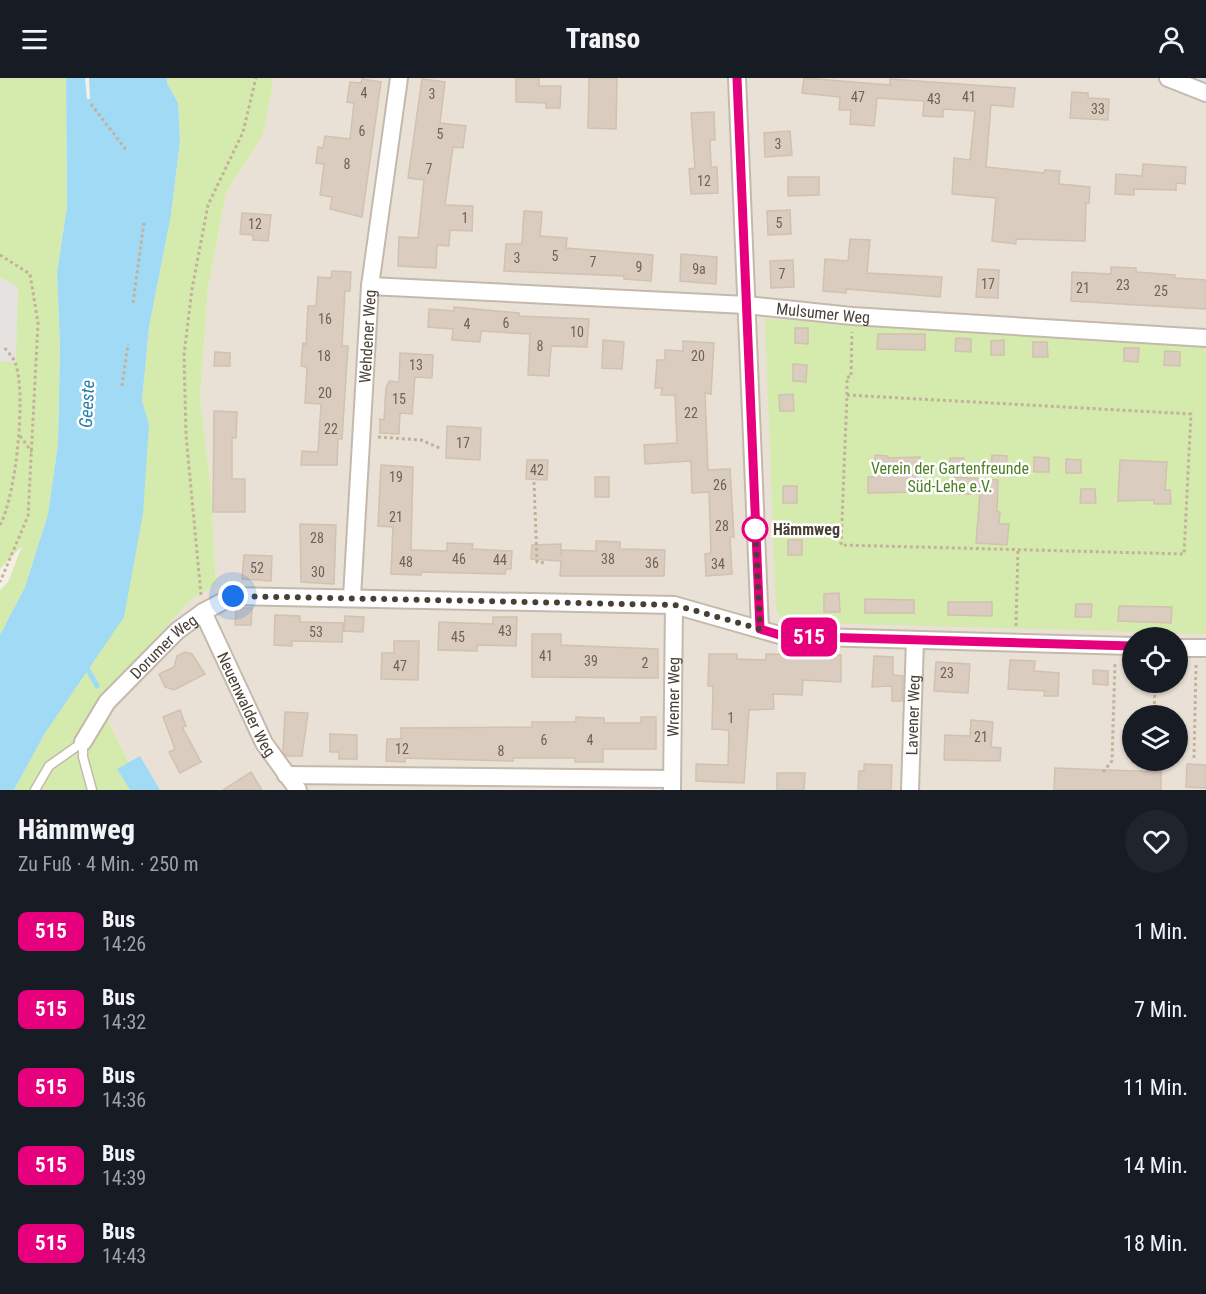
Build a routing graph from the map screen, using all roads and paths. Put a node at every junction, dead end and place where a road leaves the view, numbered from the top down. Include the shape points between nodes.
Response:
1 (256, 78) edge
2 (399, 78) edge
3 (736, 78) edge
4 (1168, 78) edge
5 (1206, 93) edge
6 (91, 104) dead end
7 (127, 151) dead end
8 (144, 222) dead end
9 (0, 255) edge
10 (369, 286) junction
11 (134, 303) dead end
12 (746, 305) junction
13 (852, 316) junction
14 (1206, 338) edge
15 (128, 344) dead end
16 (3, 346) dead end
17 (122, 386) dead end
18 (847, 395) junction
19 (377, 429) dead end
20 (19, 434) junction
21 (442, 449) dead end
22 (32, 453) junction
23 (534, 482) dead end
24 (0, 525) edge
25 (1018, 548) junction
26 (546, 563) dead end
27 (0, 582) edge
28 (352, 597) junction
29 (675, 605) junction
30 (203, 612) junction
31 (760, 629) junction
32 (915, 640) junction
33 (1016, 643) junction
34 (1115, 646) junction
35 (1122, 646) edge
36 (1201, 648) edge
37 (83, 742) junction
38 (1194, 758) dead end
39 (1103, 772) dead end
40 (286, 775) junction
41 (672, 784) edge
42 (35, 790) edge
43 (92, 790) edge
44 (298, 790) edge
45 (910, 790) edge

1 - 30 path via 243,132 208,205 184,355 186,435
2 - 10 street, Wehdener Weg
3 - 12 street
4 - 5 street
6 - 7 path
8 - 11 path
9 - 22 path via 30,274 38,323
10 - 12 street, Mulsumer Weg
10 - 28 street, Wehdener Weg
12 - 13 street, Mulsumer Weg
12 - 31 street
13 - 14 street, Mulsumer Weg
13 - 18 path
15 - 17 path
16 - 20 path via 16,363
18 - 25 path via 841,545
18 - 25 path via 1191,414 1184,554
19 - 21 path via 378,438 421,440
20 - 22 path
20 - 24 path via 7,512
22 - 27 path via 28,516
23 - 26 path via 537,562
25 - 33 path
28 - 29 street, Dorumer Weg
28 - 30 street, Dorumer Weg via 233,596
29 - 31 street, Dorumer Weg
29 - 41 street, Wremer Weg
30 - 37 street, Dorumer Weg via 177,632 106,702
30 - 40 street, Neuenwalder Weg via 264,743
31 - 32 street, Dorumer Weg via 783,636
32 - 33 street, Dorumer Weg
32 - 45 street, Lavener Weg
33 - 34 street, Dorumer Weg
34 - 35 street, Dorumer Weg
34 - 39 path via 1112,761
36 - 38 path
37 - 42 lane via 49,766
37 - 43 lane
40 - 41 street
40 - 44 street, Neuenwalder Weg

